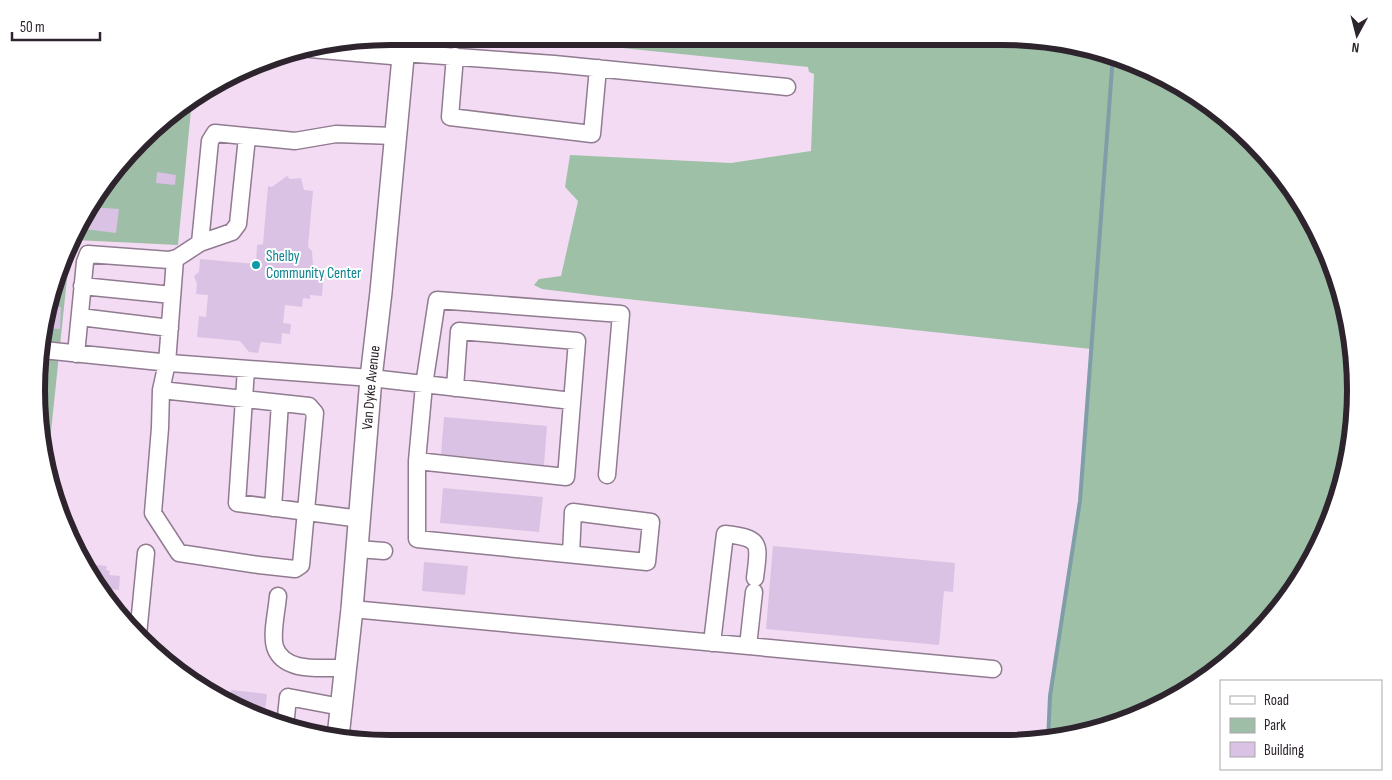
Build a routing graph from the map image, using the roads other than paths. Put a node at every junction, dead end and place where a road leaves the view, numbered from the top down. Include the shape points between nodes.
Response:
1 (340, 49) edge
2 (404, 49) edge
3 (455, 56) junction
4 (598, 68) junction
5 (786, 87) dead end
6 (247, 136) junction
7 (395, 136) junction
8 (200, 243) junction
9 (175, 259) junction
10 (82, 286) junction
11 (172, 295) junction
12 (80, 317) junction
13 (170, 328) junction
14 (47, 351) edge
15 (76, 354) junction
16 (167, 362) junction
17 (246, 369) junction
18 (372, 378) junction
19 (424, 385) junction
20 (455, 388) junction
21 (161, 390) junction
22 (244, 400) junction
23 (572, 401) junction
24 (280, 403) junction
25 (417, 461) junction
26 (607, 475) dead end
27 (272, 508) junction
28 (307, 512) junction
29 (361, 520) junction
30 (358, 549) junction
31 (384, 551) dead end
32 (146, 553) dead end
33 (571, 554) junction
34 (278, 596) dead end
35 (352, 609) junction
36 (139, 626) edge
37 (712, 643) junction
38 (748, 646) junction
39 (346, 668) junction
40 (993, 669) dead end
41 (340, 707) junction
42 (286, 717) dead end
43 (338, 731) edge

1 - 2 street
2 - 3 street
2 - 7 main road, Van Dyke Avenue
3 - 4 street
3 - 4 street via 450,117 592,134
4 - 5 street
6 - 7 street via 295,141 336,134
6 - 8 street via 238,224 232,232
6 - 8 street via 215,133 210,141
7 - 18 main road, Van Dyke Avenue
8 - 9 street
9 - 10 street via 88,254
9 - 11 street
10 - 11 street
10 - 12 street
11 - 13 street
12 - 13 street
12 - 15 street
13 - 16 street
14 - 15 street
15 - 16 street
16 - 17 street
16 - 21 street
17 - 18 street
17 - 22 street
18 - 19 street
18 - 29 main road, Van Dyke Avenue
19 - 20 street
19 - 25 street
19 - 26 street via 437,300 621,314
20 - 23 street
20 - 23 street via 459,331 577,341
21 - 22 street
21 - 28 street via 153,513 179,553 295,568 301,565
22 - 24 street
22 - 27 street via 237,504
23 - 25 street via 566,477
24 - 27 street
24 - 28 street via 309,406 315,413
25 - 33 street via 417,539
27 - 28 street
28 - 29 street
29 - 30 main road, Van Dyke Avenue
30 - 31 street
30 - 35 main road, Van Dyke Avenue
32 - 36 street
33 - 33 street via 647,562 651,522 573,512
34 - 39 street via 274,638 280,654 303,667
35 - 37 street
35 - 39 main road, Van Dyke Avenue
37 - 38 street
37 - 38 street via 725,534 752,540 758,553
38 - 40 street
39 - 41 main road, Van Dyke Avenue
41 - 42 street via 288,697
41 - 43 main road, Van Dyke Avenue

